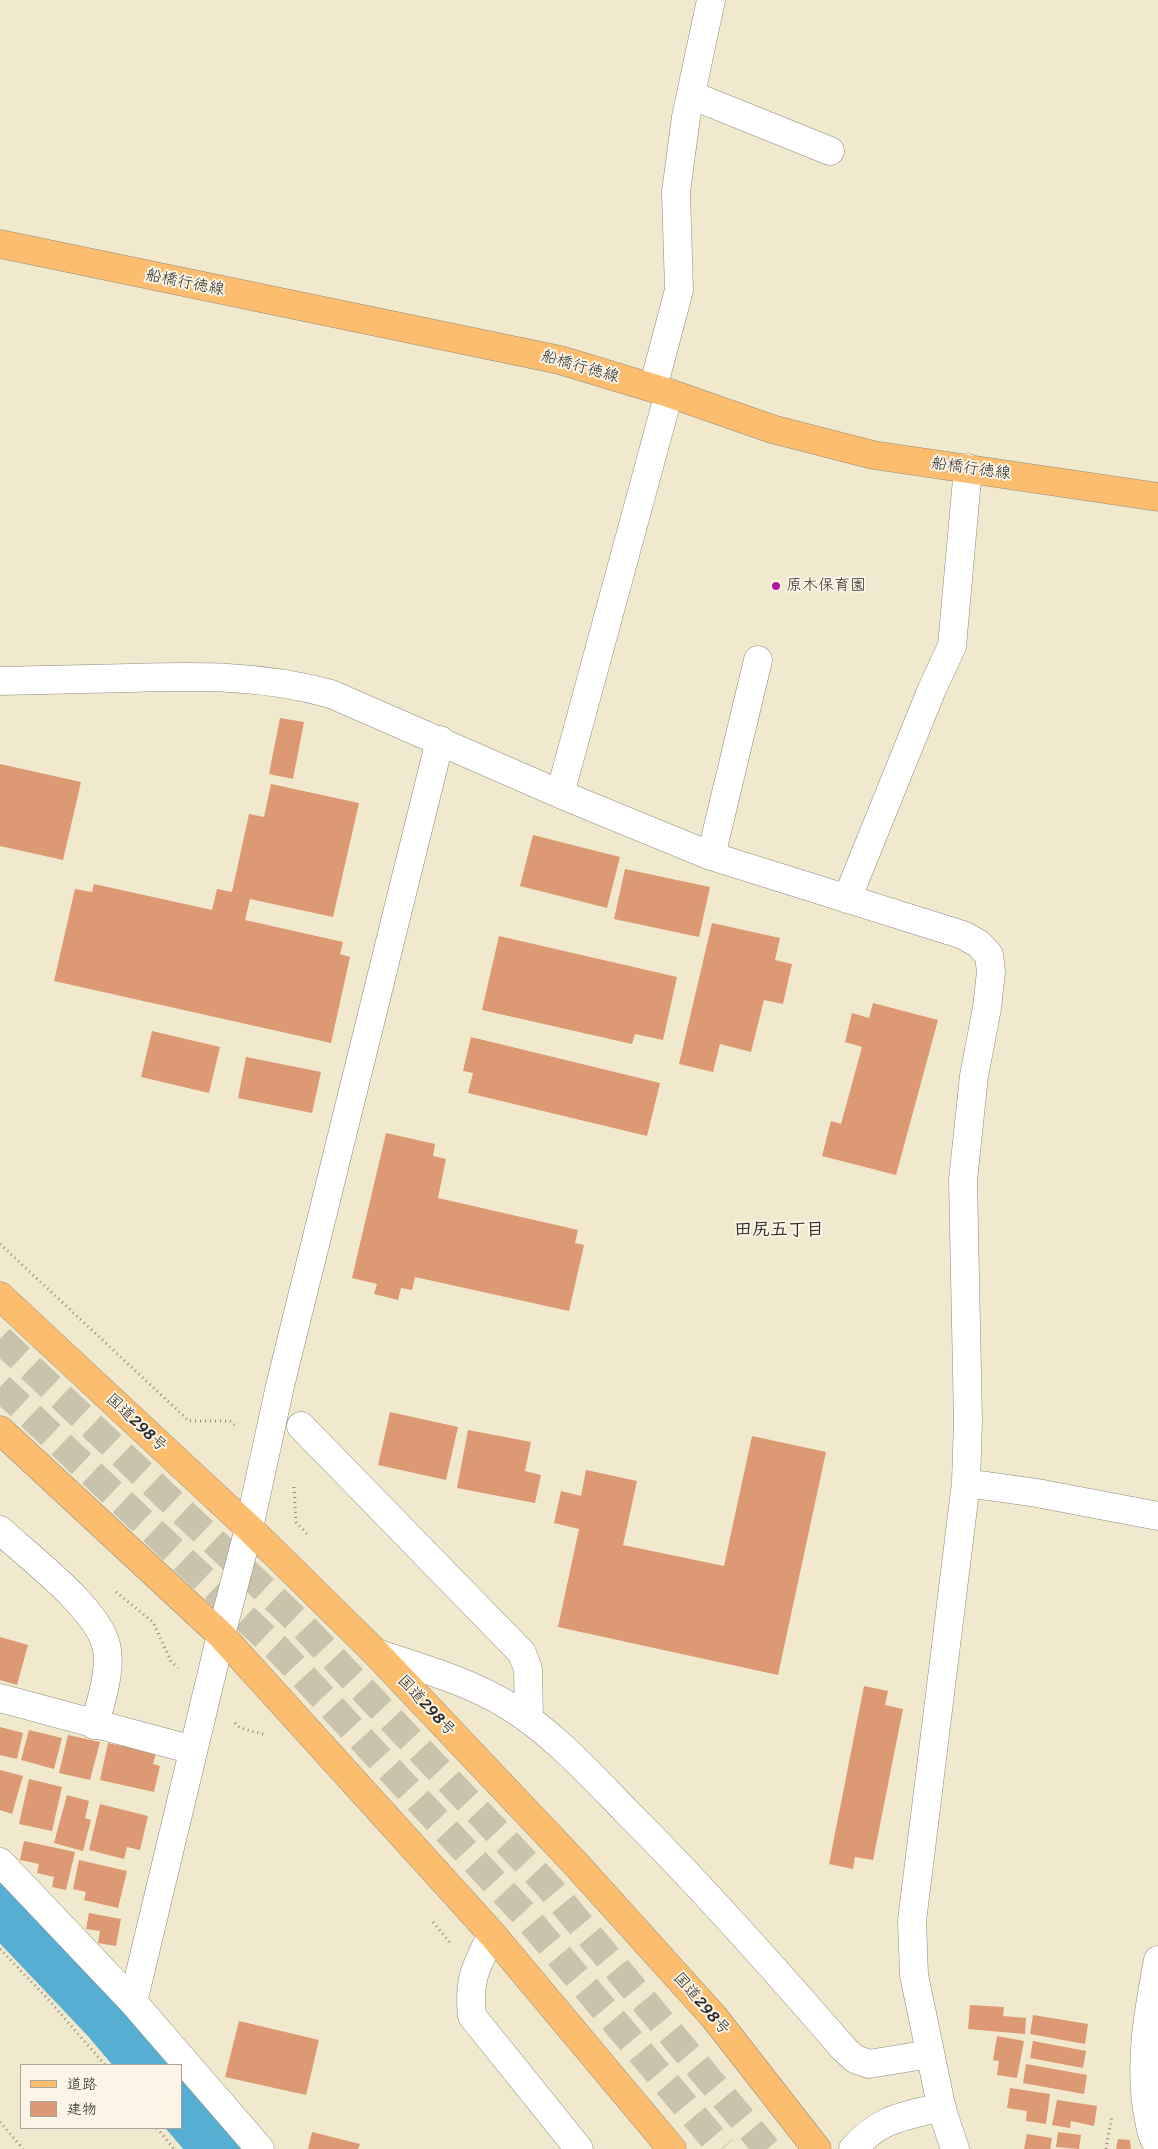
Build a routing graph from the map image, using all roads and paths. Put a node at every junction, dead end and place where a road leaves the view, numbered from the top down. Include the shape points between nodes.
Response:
1 (711, 0) edge
2 (691, 95) junction
3 (830, 151) dead end
4 (0, 244) edge
5 (661, 391) junction
6 (968, 468) junction
7 (1158, 497) edge
8 (758, 660) dead end
9 (0, 681) edge
10 (440, 740) junction
11 (560, 794) junction
12 (711, 856) junction
13 (847, 899) junction
14 (0, 1244) edge
15 (0, 1296) edge
16 (230, 1421) dead end
17 (301, 1426) dead end
18 (0, 1430) edge
19 (966, 1483) junction
20 (1158, 1516) edge
21 (249, 1528) junction
22 (4, 1541) edge
23 (221, 1635) junction
24 (376, 1653) junction
25 (0, 1698) edge
26 (529, 1720) junction
27 (94, 1725) junction
28 (240, 1728) dead end
29 (268, 1736) dead end
30 (193, 1750) junction
31 (0, 1862) edge
32 (426, 1915) dead end
33 (492, 1934) junction
34 (0, 1949) edge
35 (453, 1952) dead end
36 (1158, 1960) edge
37 (133, 2002) junction
38 (930, 2054) junction
39 (103, 2064) edge
40 (942, 2107) junction
41 (0, 2122) edge
42 (158, 2129) edge
43 (1158, 2145) edge
44 (22, 2149) edge
45 (174, 2149) edge
46 (260, 2149) edge
47 (579, 2149) edge
48 (672, 2149) edge
49 (818, 2149) edge
50 (853, 2149) edge
51 (955, 2149) edge

1 - 2 street
2 - 3 street
2 - 5 street via 676,192 678,290
4 - 5 main road, 船橋行徳線 via 550,358
5 - 6 main road, 船橋行徳線 via 772,429 873,455
5 - 11 street
6 - 7 main road, 船橋行徳線
6 - 13 street via 952,646
8 - 12 street
9 - 10 street via 216,676 261,679 298,684 331,694
10 - 11 street
10 - 21 street via 280,1386
11 - 12 street
12 - 13 street
13 - 19 street via 963,935 979,944 989,955 991,972 987,1008 974,1076 963,1180 968,1421
14 - 16 path via 189,1421
15 - 21 main road, 国道298号
17 - 26 street via 522,1653 528,1669
18 - 23 main road
19 - 20 street
19 - 38 street via 912,1921 914,1976
21 - 23 street
21 - 24 main road, 国道298号
22 - 27 street via 80,1603 97,1624 106,1646 106,1668
23 - 30 street
23 - 33 main road
24 - 26 street via 474,1687
24 - 49 main road, 国道298号 via 574,1862 714,2017
25 - 27 street
26 - 38 street via 589,1773 694,1879 855,2059 869,2064
27 - 30 street
28 - 29 path
30 - 37 street
31 - 37 street
32 - 35 path via 451,1944
33 - 47 street via 472,1974 469,1995 472,2016
33 - 48 main road
34 - 39 path
36 - 43 street via 1144,2044 1145,2099 1153,2139
37 - 46 street
38 - 40 street
40 - 50 street via 890,2120 866,2134
40 - 51 street
41 - 44 path
42 - 45 path

